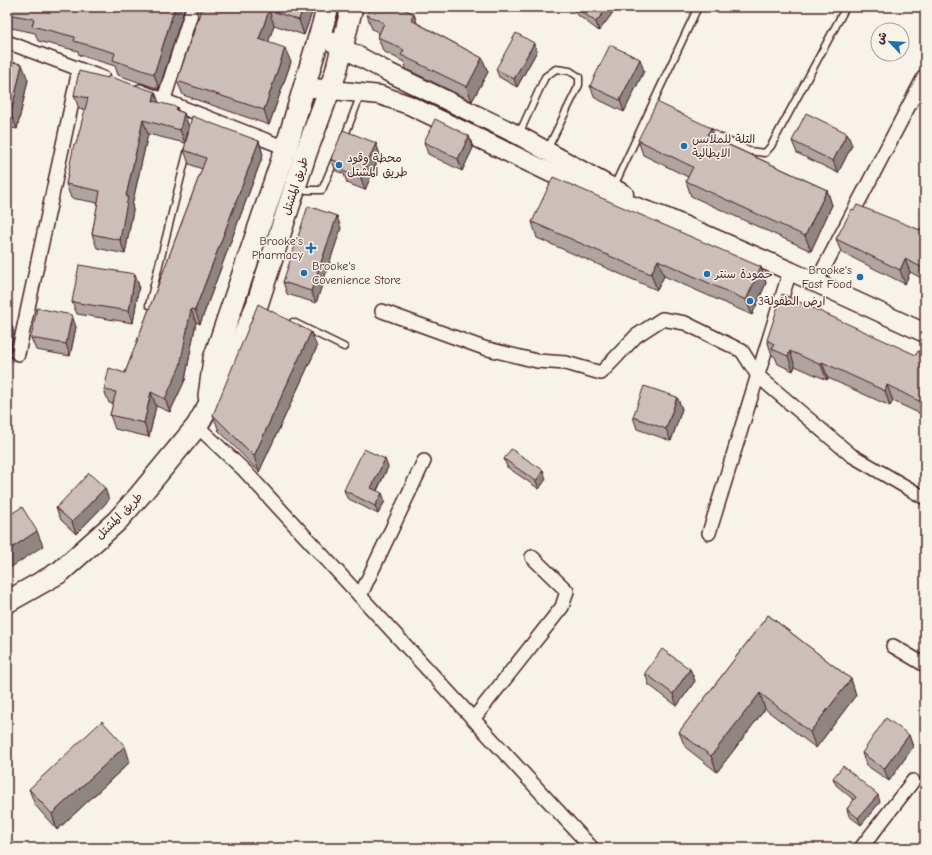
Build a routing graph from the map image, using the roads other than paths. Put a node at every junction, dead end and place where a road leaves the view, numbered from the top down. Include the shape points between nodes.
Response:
1 (193, 7) edge
2 (328, 7) edge
3 (352, 7) edge
4 (698, 7) edge
5 (846, 7) edge
6 (319, 35) junction
7 (7, 42) edge
8 (342, 46) junction
9 (79, 70) junction
10 (925, 75) edge
11 (114, 82) edge
12 (129, 87) edge
13 (304, 87) junction
14 (328, 90) junction
15 (362, 93) junction
16 (164, 99) junction
17 (651, 105) junction
18 (658, 108) edge
19 (700, 128) edge
20 (518, 135) junction
21 (189, 143) edge
22 (342, 144) edge
23 (286, 148) junction
24 (339, 152) edge
25 (546, 152) junction
26 (613, 187) junction
27 (294, 190) junction
28 (667, 218) junction
29 (790, 271) junction
30 (816, 283) junction
31 (149, 305) edge
32 (382, 311) dead end
33 (284, 318) edge
34 (925, 333) edge
35 (344, 346) dead end
36 (18, 354) dead end
37 (758, 376) junction
38 (207, 405) junction
39 (197, 426) junction
40 (424, 461) dead end
41 (925, 498) edge
42 (709, 533) dead end
43 (532, 557) dead end
44 (360, 596) junction
45 (7, 602) edge
46 (893, 646) dead end
47 (925, 665) edge
48 (474, 718) junction
49 (913, 781) dead end
50 (592, 848) edge
51 (861, 848) edge

1 - 16 street
2 - 6 main road, طريق المشتل
3 - 8 main road, طريق المشتل
4 - 17 lane
5 - 19 lane via 765,153 749,151
6 - 8 main road
6 - 13 main road, طريق المشتل
7 - 9 street
8 - 14 main road, طريق المشتل via 336,72
8 - 20 main road via 388,72
9 - 11 street
9 - 36 street
10 - 30 street
12 - 16 street
13 - 14 main road
13 - 23 main road, طريق المشتل
14 - 15 main road
14 - 27 main road, طريق المشتل
15 - 22 lane
15 - 28 main road via 380,95 409,106 578,186
16 - 23 street via 196,116
17 - 18 lane
17 - 26 lane
20 - 25 main road
20 - 25 lane via 545,77 556,69 570,70 579,78 579,85
21 - 31 lane
23 - 38 main road, طريق المشتل via 214,359
24 - 27 lane via 322,190
25 - 26 main road
26 - 28 main road
27 - 38 main road, طريق المشتل via 260,307 231,366
28 - 29 main road
29 - 30 main road
29 - 37 street
30 - 34 main road
32 - 37 street via 484,348 537,361 566,363 601,373 636,336 662,319 686,323 742,351
33 - 35 lane
37 - 41 street via 851,455
37 - 42 street
38 - 39 main road, طريق المشتل
39 - 44 street via 244,470
39 - 45 main road, طريق المشتل via 117,521 60,572
40 - 44 street
43 - 48 street via 566,591 565,599 562,607
44 - 48 street
46 - 47 street
48 - 50 street
49 - 51 street

